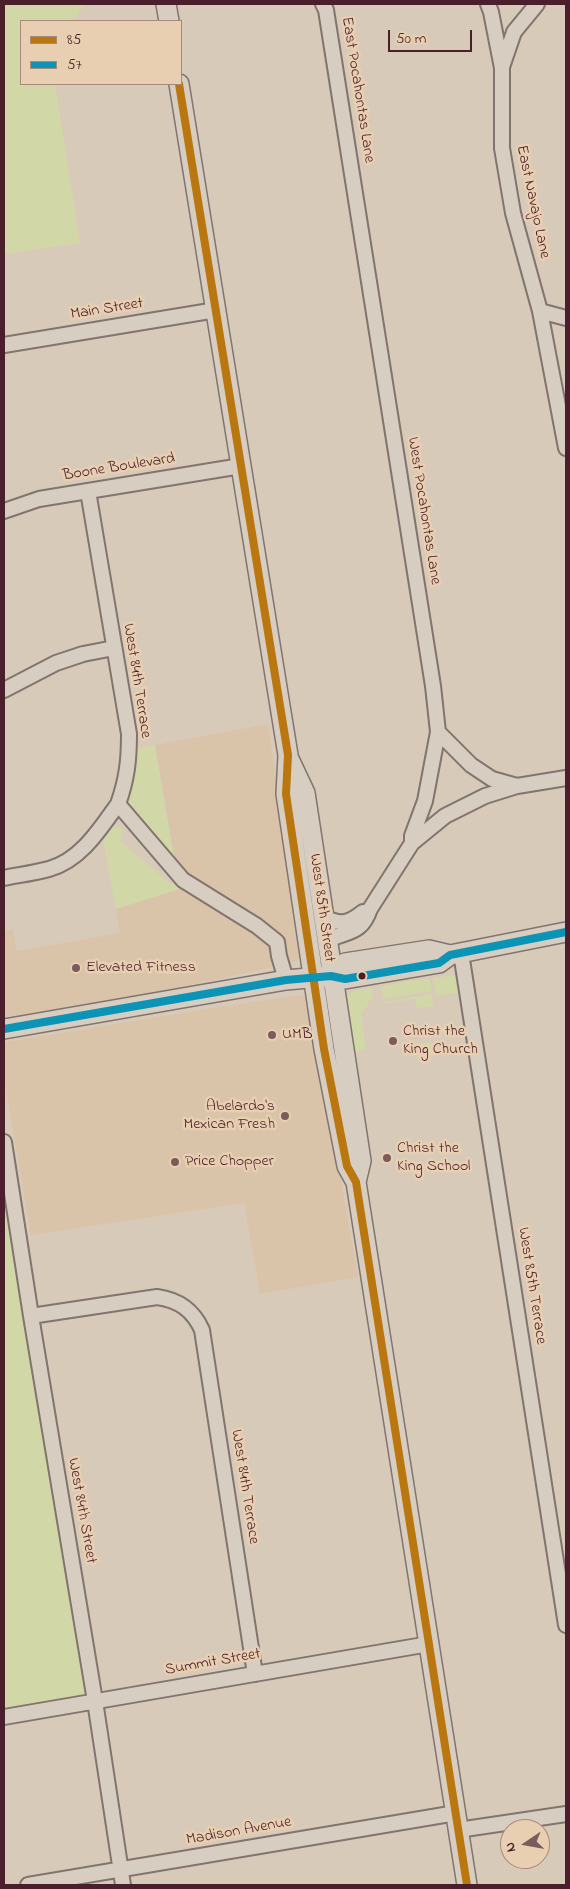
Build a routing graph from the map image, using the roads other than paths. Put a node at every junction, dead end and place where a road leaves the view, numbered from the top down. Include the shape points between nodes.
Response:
1 (166, 4) edge
2 (323, 4) edge
3 (488, 4) edge
4 (537, 4) edge
5 (169, 20) edge
6 (502, 68) junction
7 (179, 85) edge
8 (354, 183) joint
9 (216, 310) junction
10 (540, 311) junction
11 (566, 318) edge
12 (4, 345) edge
13 (566, 448) edge
14 (241, 466) junction
15 (88, 491) junction
16 (4, 510) edge
17 (114, 648) junction
18 (4, 690) edge
19 (438, 732) junction
20 (288, 756) junction
21 (566, 778) edge
22 (518, 786) junction
23 (118, 804) junction
24 (412, 843) junction
25 (4, 878) edge
26 (370, 909) junction
27 (322, 916) junction
28 (566, 932) edge
29 (326, 940) junction
30 (456, 954) junction
31 (322, 976) junction
32 (286, 980) junction
33 (4, 1028) edge
34 (4, 1142) edge
35 (31, 1316) junction
36 (566, 1625) edge
37 (429, 1644) junction
38 (255, 1674) junction
39 (96, 1701) junction
40 (4, 1716) edge
41 (566, 1814) edge
42 (457, 1822) junction
43 (120, 1869) junction
44 (28, 1885) edge
45 (123, 1885) edge
46 (467, 1885) edge

1 - 5 main road
2 - 8 street, East Pocahontas Lane
3 - 6 street, East Navajo Lane
4 - 6 street, East Navajo Lane via 514,32
6 - 10 street, East Navajo Lane via 502,148 514,213
7 - 9 main road, West 85th Street
8 - 19 street, West Pocahontas Lane via 432,676
9 - 12 street, Main Street
9 - 14 main road, West 85th Street
10 - 11 street
10 - 13 street, East Navajo Lane
14 - 15 street, Boone Boulevard
14 - 20 main road, West 85th Street
15 - 16 street, Boone Boulevard via 39,499
15 - 17 street, West 84th Terrace
17 - 18 street via 56,663
17 - 23 street, West 84th Terrace via 129,734 129,766
19 - 22 street via 492,779
19 - 24 street, West Pocahontas Lane via 425,801
20 - 27 main road, West 85th Street via 305,793
20 - 31 main road, West 85th Street via 286,794
21 - 22 street
22 - 24 street via 485,796 446,816
23 - 25 street, West 84th Terrace via 92,841 71,858 51,868
23 - 32 street via 183,880 277,942
24 - 26 street
26 - 27 street via 349,922
26 - 29 street via 360,927
27 - 29 main road, West 85th Street
28 - 30 main road
29 - 31 main road, West 85th Street
30 - 31 main road via 429,950 345,963
30 - 36 street, West 85th Terrace
31 - 32 main road
31 - 37 main road, West 85th Street via 361,1161 356,1182
32 - 33 main road
34 - 35 street, West 84th Street
35 - 38 street, West 84th Terrace via 158,1297 182,1304 197,1318 202,1330
35 - 39 street, West 84th Street
37 - 38 street, Summit Street
37 - 42 main road, West 85th Street
38 - 39 street, Summit Street
39 - 40 street, Summit Street
39 - 43 street, West 84th Street
41 - 42 street, Madison Avenue
42 - 43 street, Madison Avenue
42 - 46 main road, West 85th Street
43 - 44 street, Madison Avenue
43 - 45 street, West 84th Street

